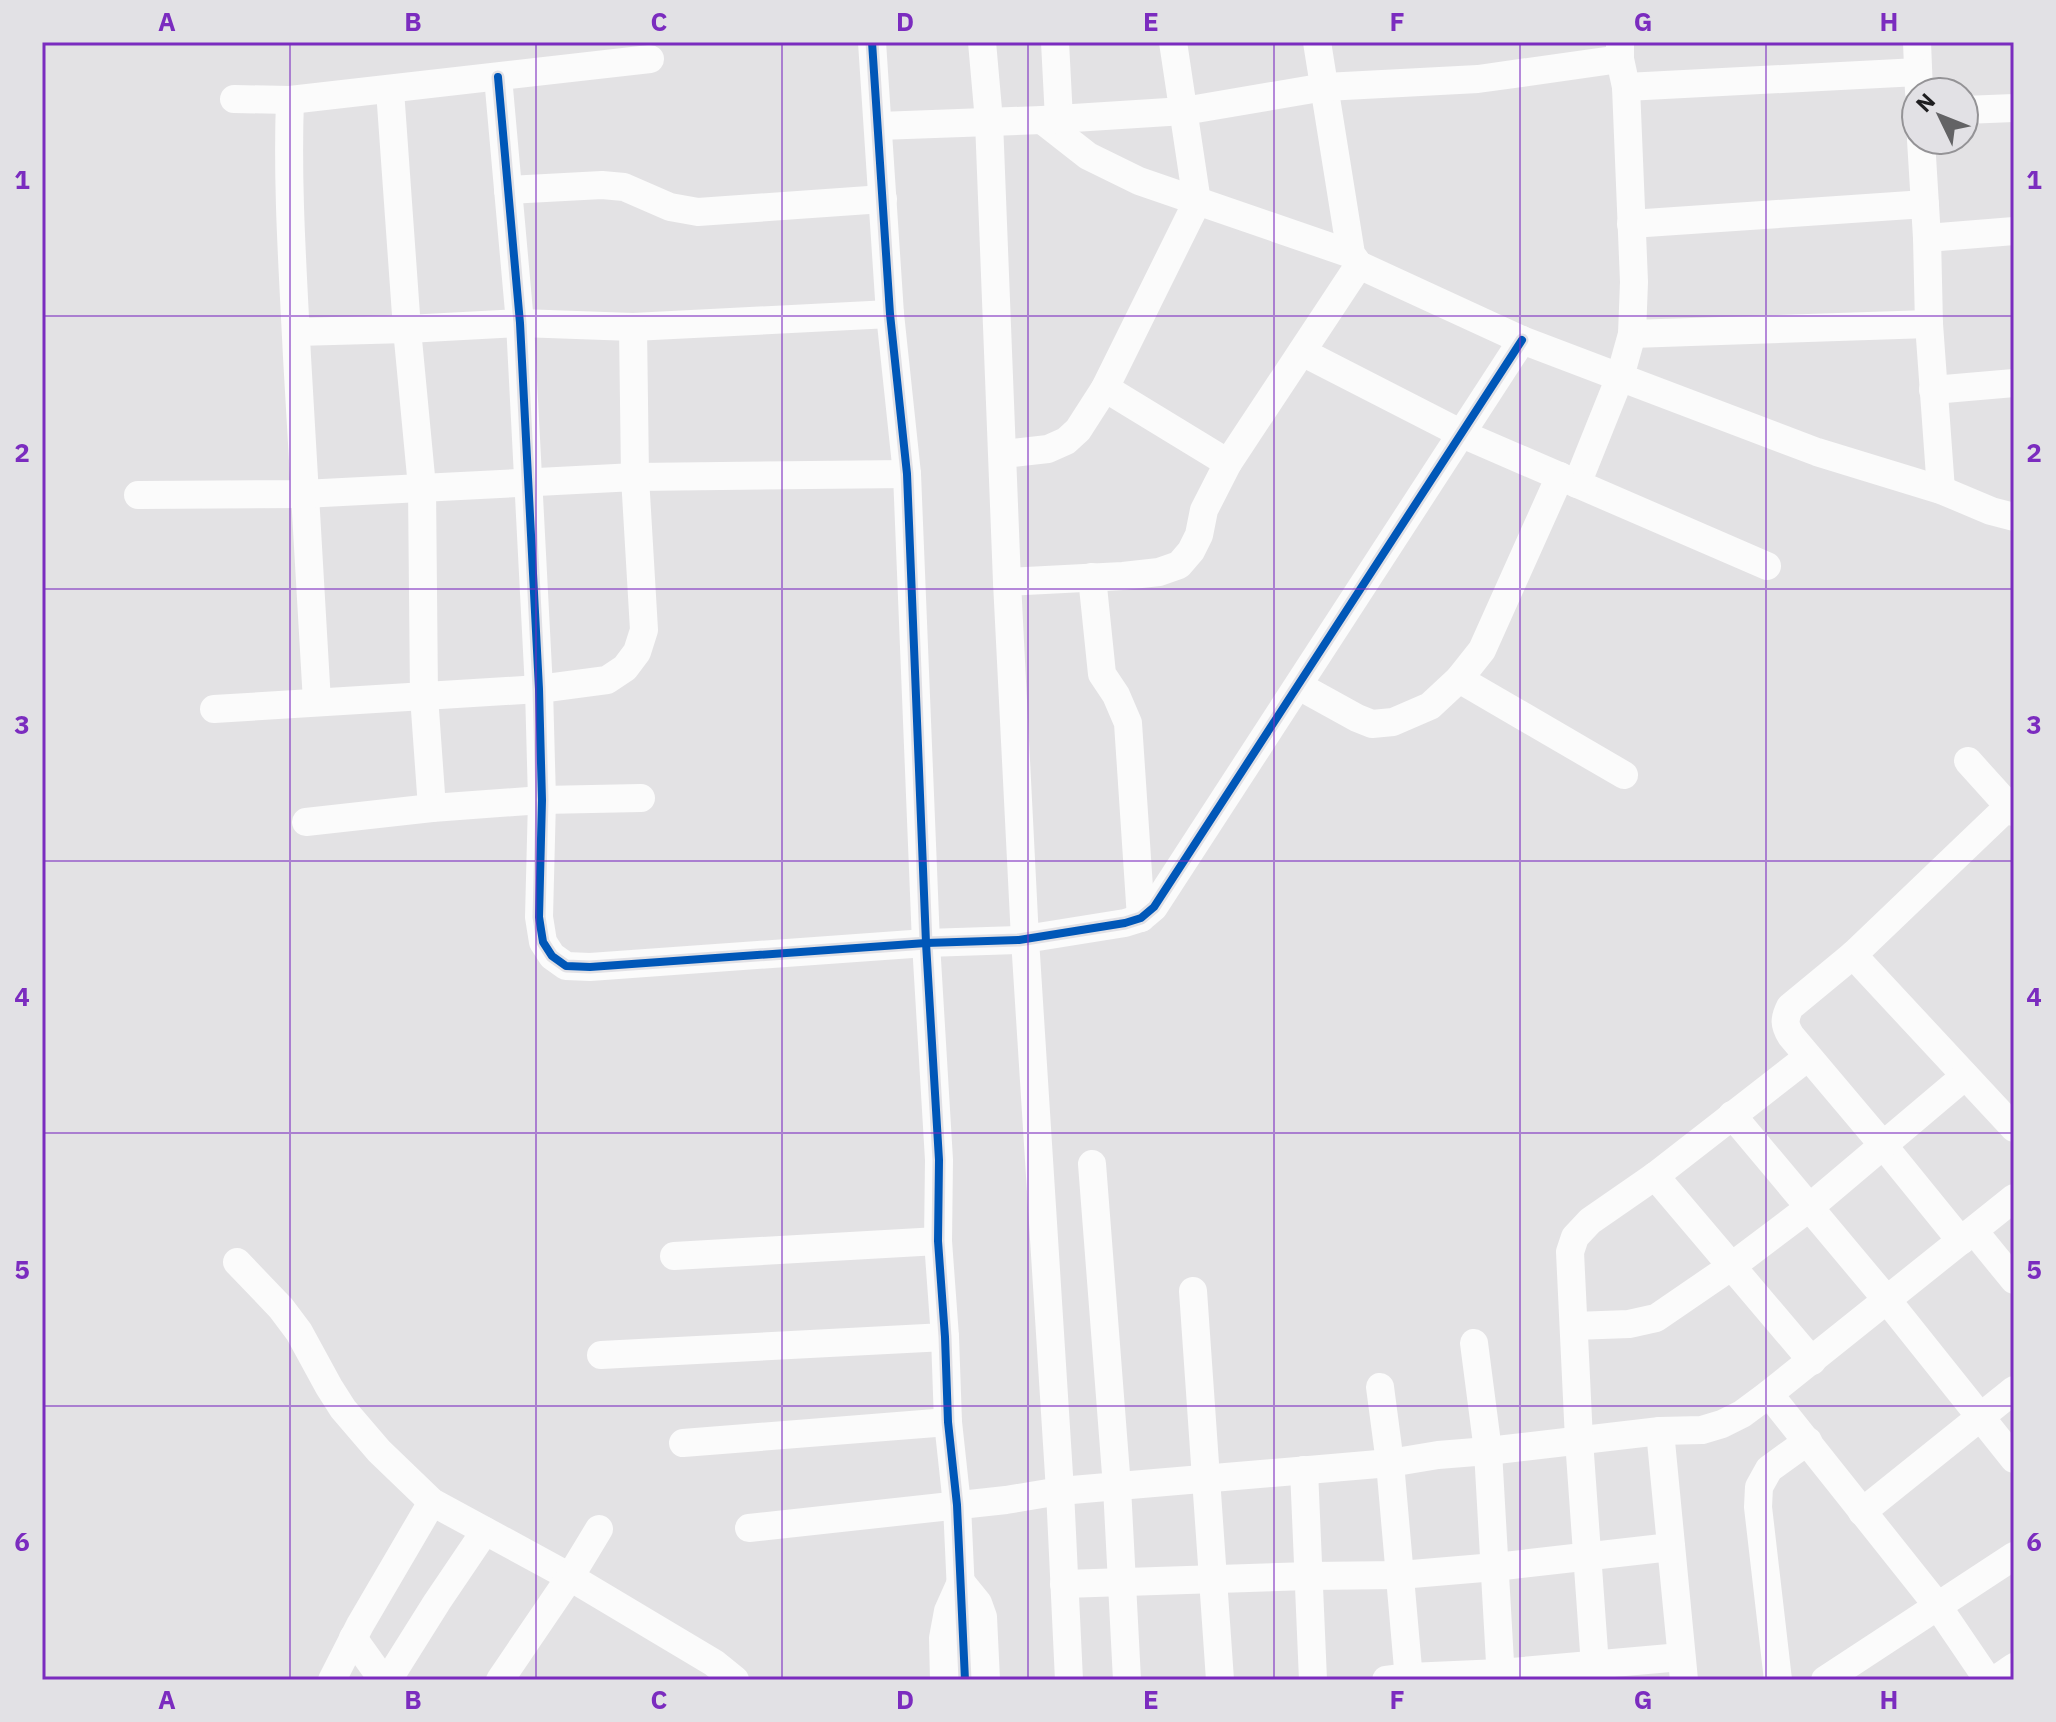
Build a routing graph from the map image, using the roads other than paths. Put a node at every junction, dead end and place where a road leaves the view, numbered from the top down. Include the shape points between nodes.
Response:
1 (872, 42) edge
2 (982, 42) edge
3 (1055, 42) edge
4 (1173, 42) edge
5 (1317, 42) edge
6 (1917, 42) edge
7 (650, 59) dead end
8 (1622, 63) edge
9 (1918, 76) edge
10 (498, 77) junction
11 (1900, 81) edge
12 (1325, 87) junction
13 (390, 90) junction
14 (234, 99) dead end
15 (290, 100) junction
16 (2014, 108) edge
17 (1980, 109) edge
18 (1184, 111) junction
19 (1051, 120) junction
20 (979, 121) junction
21 (879, 126) junction
22 (1922, 156) edge
23 (508, 190) junction
24 (883, 199) junction
25 (1197, 202) junction
26 (1925, 204) junction
27 (1631, 224) junction
28 (2014, 231) edge
29 (1927, 238) junction
30 (1355, 259) junction
31 (890, 314) junction
32 (520, 323) junction
33 (1929, 324) junction
34 (633, 327) junction
35 (407, 329) junction
36 (296, 332) junction
37 (1632, 334) junction
38 (1522, 340) junction
39 (1302, 352) junction
40 (1620, 377) junction
41 (2014, 383) edge
42 (1105, 388) junction
43 (1933, 390) junction
44 (1462, 434) junction
45 (1003, 454) junction
46 (1228, 463) junction
47 (907, 474) junction
48 (635, 477) junction
49 (1569, 480) junction
50 (528, 481) junction
51 (422, 487) junction
52 (1941, 490) junction
53 (303, 494) junction
54 (138, 495) dead end
55 (2014, 517) edge
56 (1767, 566) dead end
57 (1092, 577) junction
58 (1007, 582) junction
59 (1459, 679) junction
60 (1299, 686) junction
61 (539, 689) junction
62 (424, 696) junction
63 (317, 702) junction
64 (214, 709) dead end
65 (1968, 761) dead end
66 (1624, 775) dead end
67 (641, 798) dead end
68 (542, 800) junction
69 (2012, 806) edge
70 (432, 808) junction
71 (306, 822) dead end
72 (1141, 918) junction
73 (1022, 940) junction
74 (926, 943) junction
75 (1853, 955) junction
76 (1808, 1057) junction
77 (1965, 1076) junction
78 (1732, 1115) junction
79 (2014, 1128) edge
80 (1883, 1145) junction
81 (1092, 1164) dead end
82 (1655, 1176) junction
83 (2014, 1198) edge
84 (1810, 1207) junction
85 (1968, 1236) junction
86 (938, 1241) junction
87 (674, 1256) dead end
88 (237, 1262) dead end
89 (1732, 1266) junction
90 (2014, 1280) edge
91 (1193, 1291) dead end
92 (1887, 1300) junction
93 (1574, 1326) junction
94 (945, 1337) junction
95 (1474, 1343) dead end
96 (601, 1355) dead end
97 (1812, 1361) junction
98 (1380, 1387) dead end
99 (2014, 1390) edge
100 (1769, 1394) junction
101 (1979, 1417) junction
102 (948, 1422) junction
103 (1660, 1431) junction
104 (1579, 1440) junction
105 (1808, 1441) junction
106 (683, 1443) dead end
107 (1488, 1451) junction
108 (2014, 1459) edge
109 (1390, 1463) junction
110 (1304, 1470) junction
111 (1206, 1479) junction
112 (1117, 1487) junction
113 (1054, 1492) junction
114 (432, 1502) junction
115 (957, 1505) junction
116 (1862, 1512) junction
117 (749, 1528) dead end
118 (599, 1529) dead end
119 (485, 1531) junction
120 (1671, 1547) junction
121 (1587, 1556) junction
122 (2014, 1556) edge
123 (1495, 1567) junction
124 (1400, 1575) junction
125 (1309, 1576) junction
126 (570, 1577) junction
127 (1213, 1579) junction
128 (961, 1582) junction
129 (1122, 1582) junction
130 (1064, 1584) junction
131 (1937, 1605) junction
132 (353, 1638) junction
133 (2014, 1667) edge
134 (1682, 1668) edge
135 (1596, 1672) edge
136 (1500, 1677) edge
137 (1401, 1679) edge
138 (332, 1680) edge
139 (386, 1680) edge
140 (500, 1680) edge
141 (735, 1680) edge
142 (944, 1680) edge
143 (965, 1680) edge
144 (986, 1680) edge
145 (1069, 1680) edge
146 (1127, 1680) edge
147 (1220, 1680) edge
148 (1313, 1680) edge
149 (1778, 1680) edge
150 (1825, 1680) edge
151 (1988, 1680) edge
152 (1995, 1680) edge

1 - 21 street
2 - 20 street
3 - 19 street
4 - 18 street
5 - 12 street
6 - 9 street
7 - 10 street
8 - 11 street
8 - 12 street via 1478,79
8 - 27 street
10 - 13 street
10 - 23 street
12 - 18 street
12 - 30 street
13 - 15 street
13 - 35 street
14 - 15 street
15 - 36 street via 288,185
16 - 17 street
18 - 19 street
18 - 25 street
19 - 20 street
19 - 25 street via 1088,156
20 - 21 street
20 - 45 street
21 - 24 street
22 - 26 street
23 - 24 street via 624,187 670,207 698,212
23 - 32 street
24 - 31 street
25 - 30 street
25 - 42 street
26 - 27 street
26 - 29 street
27 - 37 street
28 - 29 street
29 - 33 street
30 - 38 street
30 - 39 street
31 - 34 street
31 - 47 street
32 - 34 street
32 - 35 street
32 - 50 street
33 - 37 street
33 - 43 street
34 - 48 street
35 - 36 street
35 - 51 street
36 - 53 street
37 - 40 street
38 - 40 street
38 - 44 street
39 - 44 street
39 - 46 street
40 - 49 street
40 - 52 street via 1817,452
41 - 43 street
42 - 45 street via 1066,441 1048,449
42 - 46 street
43 - 52 street
44 - 49 street
44 - 60 street
45 - 58 street
46 - 57 street via 1204,510 1199,535 1179,565 1159,572
47 - 48 street
47 - 74 street
48 - 50 street
48 - 61 street via 644,630 637,652 607,680
49 - 56 street
49 - 59 street via 1482,650
50 - 51 street
50 - 61 street
51 - 53 street
51 - 62 street
52 - 55 street
53 - 54 street
53 - 63 street
57 - 58 street
57 - 72 street via 1102,674 1128,723
58 - 73 street
59 - 60 street via 1430,706 1393,722 1372,724
59 - 66 street
60 - 72 street via 1154,907
61 - 62 street
61 - 68 street
62 - 63 street
62 - 70 street
63 - 64 street
65 - 69 street
67 - 68 street
68 - 70 street
68 - 74 street via 539,917 543,942 566,966
69 - 75 street
70 - 71 street
72 - 73 street
73 - 74 street
73 - 113 street
74 - 86 street via 939,1160
75 - 76 street via 1790,1007 1785,1018 1785,1027
75 - 77 street
76 - 78 street
76 - 80 street
77 - 79 street
77 - 80 street
78 - 82 street
78 - 84 street
80 - 84 street
80 - 85 street
81 - 112 street
82 - 89 street
82 - 93 street via 1575,1237 1570,1252
83 - 85 street
84 - 89 street
84 - 92 street
85 - 90 street
85 - 92 street
86 - 87 street
86 - 94 street
88 - 114 street via 299,1332 343,1409
89 - 93 street via 1656,1318
89 - 97 street
91 - 111 street
92 - 97 street
92 - 101 street
93 - 104 street
94 - 96 street
94 - 102 street
95 - 107 street
97 - 100 street
98 - 109 street
99 - 101 street
100 - 103 street via 1722,1424
100 - 105 street
101 - 108 street
101 - 116 street
102 - 106 street
102 - 115 street
103 - 104 street
103 - 120 street
104 - 107 street
104 - 121 street
105 - 116 street
105 - 149 street via 1769,1469 1759,1487
107 - 109 street
107 - 123 street
109 - 110 street
109 - 124 street
110 - 111 street
110 - 125 street
111 - 112 street
111 - 127 street
112 - 113 street
112 - 129 street
113 - 115 street
113 - 130 street
114 - 119 street
114 - 132 street
115 - 117 street
115 - 128 street
116 - 131 street
118 - 126 street
119 - 126 street
119 - 139 street
120 - 121 street
120 - 134 street
121 - 123 street
121 - 135 street
122 - 131 street
123 - 124 street
123 - 136 street
124 - 125 street
124 - 137 street
125 - 127 street
125 - 148 street
126 - 140 street
126 - 141 street
127 - 129 street
127 - 147 street
128 - 142 street via 943,1638
128 - 143 street
128 - 144 street via 983,1617
129 - 130 street
129 - 146 street
130 - 145 street
131 - 150 street
131 - 151 street
132 - 138 street
132 - 139 street
133 - 152 street
134 - 135 street
135 - 136 street
136 - 137 street

